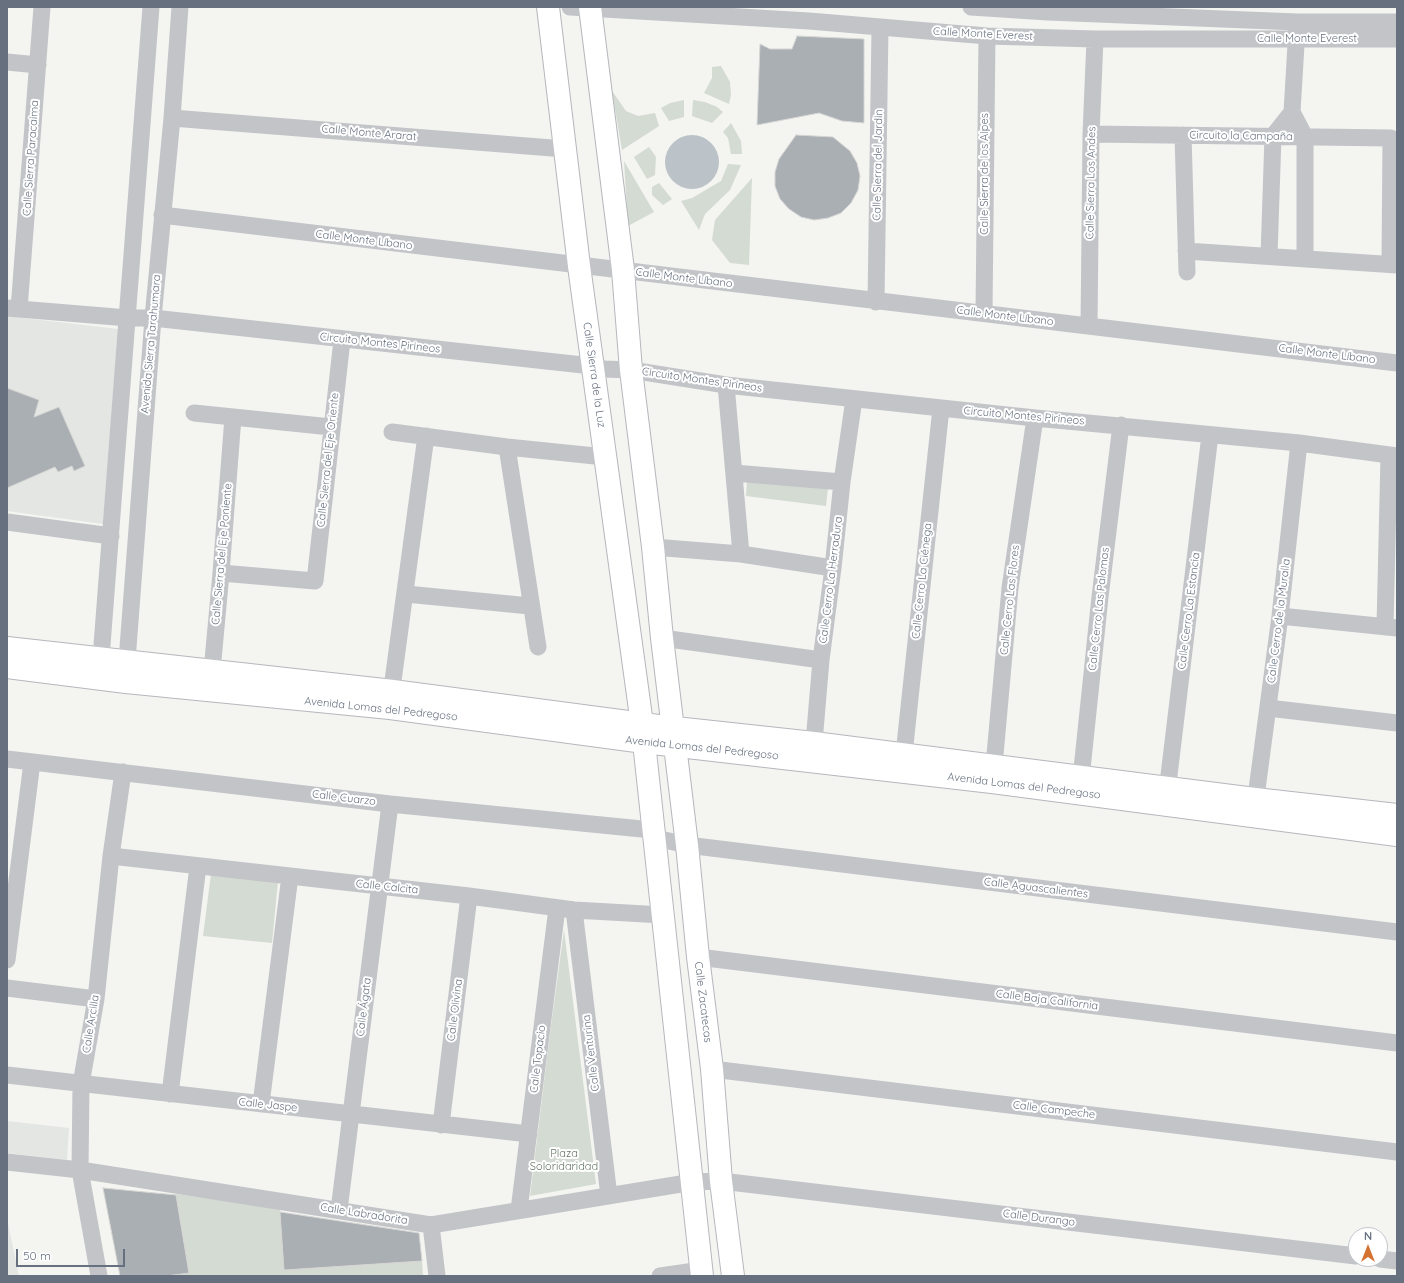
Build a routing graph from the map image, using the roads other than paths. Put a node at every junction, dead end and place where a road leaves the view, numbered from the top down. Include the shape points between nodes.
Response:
1 (42, 7) edge
2 (151, 7) edge
3 (180, 7) edge
4 (548, 7) edge
5 (971, 7) edge
6 (582, 8) edge
7 (1048, 12) junction
8 (1154, 12) edge
9 (810, 14) edge
10 (1243, 14) edge
11 (1297, 22) junction
12 (1396, 26) edge
13 (880, 27) junction
14 (987, 36) junction
15 (1048, 38) junction
16 (1153, 38) junction
17 (1243, 38) junction
18 (1095, 39) junction
19 (1296, 39) junction
20 (7, 62) edge
21 (38, 65) junction
22 (1292, 112) junction
23 (172, 118) junction
24 (1091, 134) junction
25 (1183, 135) junction
26 (1273, 136) junction
27 (1305, 137) junction
28 (565, 149) junction
29 (162, 215) junction
30 (1186, 251) junction
31 (1269, 256) junction
32 (1305, 258) junction
33 (1393, 265) edge
34 (584, 267) junction
35 (618, 270) junction
36 (1187, 272) dead end
37 (876, 302) junction
38 (13, 309) edge
39 (984, 313) junction
40 (128, 318) junction
41 (153, 318) junction
42 (1088, 326) junction
43 (342, 340) junction
44 (1397, 363) edge
45 (598, 367) junction
46 (627, 370) junction
47 (726, 385) junction
48 (854, 399) junction
49 (941, 408) junction
50 (194, 413) dead end
51 (233, 417) junction
52 (1035, 418) junction
53 (1121, 425) junction
54 (331, 427) junction
55 (392, 432) dead end
56 (1210, 435) junction
57 (426, 436) junction
58 (1299, 442) junction
59 (507, 447) junction
60 (1393, 456) edge
61 (605, 457) junction
62 (734, 473) junction
63 (842, 482) junction
64 (7, 522) edge
65 (111, 536) junction
66 (653, 547) junction
67 (741, 554) junction
68 (833, 568) junction
69 (221, 573) junction
70 (406, 594) junction
71 (530, 606) junction
72 (1280, 616) junction
73 (1391, 627) edge
74 (662, 638) junction
75 (538, 647) dead end
76 (7, 648) edge
77 (821, 660) junction
78 (7, 667) edge
79 (101, 669) junction
80 (127, 672) junction
81 (211, 681) junction
82 (391, 700) junction
83 (1268, 708) junction
84 (1397, 723) edge
85 (643, 733) junction
86 (670, 736) junction
87 (813, 752) junction
88 (904, 754) junction
89 (7, 759) edge
90 (32, 762) junction
91 (123, 772) junction
92 (993, 773) junction
93 (1080, 785) junction
94 (1167, 796) junction
95 (390, 804) junction
96 (1254, 808) junction
97 (1397, 815) edge
98 (1397, 835) edge
99 (669, 839) junction
100 (111, 856) junction
101 (198, 866) junction
102 (290, 876) junction
103 (380, 886) junction
104 (469, 896) junction
105 (557, 908) junction
106 (574, 910) junction
107 (663, 915) junction
108 (1397, 932) edge
109 (698, 957) junction
110 (7, 960) edge
111 (7, 988) edge
112 (96, 999) junction
113 (1397, 1043) edge
114 (712, 1069) junction
115 (7, 1075) edge
116 (81, 1084) junction
117 (170, 1094) junction
118 (261, 1104) junction
119 (350, 1114) junction
120 (441, 1124) junction
121 (529, 1134) junction
122 (1397, 1152) edge
123 (7, 1162) edge
124 (80, 1170) junction
125 (706, 1181) junction
126 (609, 1196) junction
127 (339, 1210) junction
128 (519, 1210) junction
129 (431, 1225) junction
130 (1348, 1255) edge
131 (702, 1273) edge
132 (99, 1276) edge
133 (437, 1276) edge
134 (660, 1276) edge
135 (733, 1276) edge

1 - 21 street, Calle Sierra Paracaima
2 - 40 street
3 - 23 street, Avenida Sierra Tarahumara
4 - 28 street, Calle Sierra de la Luz
5 - 7 street, Calle Monte Everest
6 - 9 street, Calle Monte Everest
6 - 35 street
7 - 8 street, Calle Monte Everest
7 - 15 street
8 - 10 street, Calle Monte Everest
8 - 16 street
9 - 13 street, Calle Monte Everest
10 - 11 street, Calle Monte Everest
10 - 17 street
11 - 12 street, Calle Monte Everest
11 - 19 street
12 - 19 street, Calle Monte Everest
13 - 14 street, Calle Monte Everest
13 - 37 street, Calle Sierra del Jardin
14 - 15 street, Calle Monte Everest
14 - 39 street, Calle Sierra de los Alpes
15 - 18 street, Calle Monte Everest
16 - 17 street, Calle Monte Everest
16 - 18 street, Calle Monte Everest
17 - 19 street, Calle Monte Everest
18 - 24 street, Calle Sierra Los Andes
19 - 22 street
20 - 21 street
21 - 38 street, Calle Sierra Paracaima
22 - 26 street
22 - 27 street
23 - 28 street, Calle Monte Ararat
23 - 29 street, Avenida Sierra Tarahumara
24 - 25 street, Circuito la Campaña
24 - 42 street, Calle Sierra Los Andes
25 - 26 street, Circuito la Campaña
25 - 30 street
26 - 27 street, Circuito la Campaña
26 - 31 street
27 - 32 street
27 - 33 street, Circuito la Campaña via 1391,138
28 - 34 street, Calle Sierra de la Luz
29 - 34 street, Calle Monte Líbano
29 - 41 street, Avenida Sierra Tarahumara
30 - 31 street
30 - 36 street
31 - 32 street
32 - 33 street
34 - 35 street, Calle Monte Líbano
34 - 45 street, Calle Sierra de la Luz
35 - 37 street, Calle Monte Líbano
35 - 46 street
37 - 39 street, Calle Monte Líbano
38 - 40 street, Circuito Montes Pirineos
39 - 42 street, Calle Monte Líbano
40 - 41 street, Circuito Montes Pirineos
40 - 65 street
41 - 43 street, Circuito Montes Pirineos
41 - 80 street, Avenida Sierra Tarahumara
42 - 44 street, Calle Monte Líbano
43 - 45 street, Circuito Montes Pirineos
43 - 54 street, Calle Sierra del Eje Oriente
45 - 46 street, Circuito Montes Pirineos
45 - 61 street, Calle Sierra de la Luz
46 - 47 street, Circuito Montes Pirineos
46 - 66 street
47 - 48 street, Circuito Montes Pirineos
47 - 62 street
48 - 49 street, Circuito Montes Pirineos
48 - 63 street, Calle Cerro La Herradura
49 - 52 street, Circuito Montes Pirineos
49 - 88 street, Calle Cerro La Ciénega
50 - 51 street
51 - 54 street
51 - 69 street, Calle Sierra del Eje Poniente
52 - 53 street, Circuito Montes Pirineos
52 - 92 street, Calle Cerro Las Flores via 1010,588
53 - 56 street, Circuito Montes Pirineos
53 - 93 street, Calle Cerro Las Palomas
54 - 69 street, Calle Sierra del Eje Oriente via 315,582
55 - 57 street
56 - 58 street, Circuito Montes Pirineos
56 - 94 street, Calle Cerro La Estancia
57 - 59 street
57 - 70 street
58 - 60 street, Circuito Montes Pirineos
58 - 72 street, Calle Cerro de la Muralla
59 - 61 street
59 - 71 street
60 - 73 street
61 - 85 street, Calle Sierra de la Luz
62 - 63 street
62 - 67 street
63 - 68 street, Calle Cerro La Herradura
64 - 65 street
65 - 79 street
66 - 67 street
66 - 74 street
67 - 68 street
68 - 77 street, Calle Cerro La Herradura
69 - 81 street, Calle Sierra del Eje Poniente
70 - 71 street
70 - 82 street
71 - 75 street
72 - 73 street
72 - 83 street, Calle Cerro de la Muralla
74 - 77 street
74 - 86 street
76 - 79 street, Avenida Lomas del Pedregoso
77 - 87 street, Calle Cerro La Herradura
78 - 79 street, Avenida Lomas del Pedregoso
79 - 80 street, Avenida Lomas del Pedregoso
80 - 81 street, Avenida Lomas del Pedregoso
81 - 82 street, Avenida Lomas del Pedregoso
82 - 85 street, Avenida Lomas del Pedregoso
83 - 84 street
83 - 96 street, Calle Cerro de la Muralla
85 - 86 street, Avenida Lomas del Pedregoso
85 - 99 street, Calle Zacatecas
86 - 87 street, Avenida Lomas del Pedregoso
86 - 99 street, Calle Zacatecas
87 - 88 street, Avenida Lomas del Pedregoso
87 - 92 street, Avenida Lomas del Pedregoso
88 - 92 street, Avenida Lomas del Pedregoso
89 - 90 street, Calle Cuarzo
90 - 91 street, Calle Cuarzo
90 - 110 street
91 - 95 street, Calle Cuarzo
91 - 100 street, Calle Arcilla
92 - 93 street, Avenida Lomas del Pedregoso
93 - 94 street, Avenida Lomas del Pedregoso
94 - 96 street, Avenida Lomas del Pedregoso
95 - 99 street, Calle Cuarzo
95 - 103 street, Calle Ágata
96 - 97 street, Avenida Lomas del Pedregoso
96 - 98 street, Avenida Lomas del Pedregoso
99 - 107 street, Calle Zacatecas
99 - 108 street, Calle Aguascalientes
99 - 109 street, Calle Zacatecas
100 - 101 street, Calle Calcita
100 - 112 street, Calle Arcilla
101 - 102 street, Calle Calcita
101 - 117 street
102 - 103 street, Calle Calcita
102 - 118 street
103 - 104 street, Calle Calcita
103 - 119 street, Calle Ágata
104 - 105 street, Calle Calcita
104 - 120 street, Calle Olivina
105 - 106 street, Calle Calcita
105 - 121 street, Calle Topacio
106 - 107 street, Calle Calcita
106 - 126 street, Calle Venturina
107 - 125 street, Calle Zacatecas
109 - 113 street, Calle Baja California
109 - 114 street, Calle Zacatecas
111 - 112 street
112 - 116 street, Calle Arcilla
114 - 122 street, Calle Campeche
114 - 125 street, Calle Zacatecas
115 - 116 street, Calle Jaspe
116 - 117 street, Calle Jaspe
116 - 124 street, Calle Arcilla
117 - 118 street, Calle Jaspe
118 - 119 street, Calle Jaspe
119 - 120 street, Calle Jaspe
119 - 127 street, Calle Ágata
120 - 121 street, Calle Jaspe
121 - 128 street, Calle Topacio
123 - 124 street, Calle Labradorita
124 - 127 street, Calle Labradorita
124 - 132 street, Calle Arcilla
125 - 126 street, Calle Labradorita
125 - 130 street, Calle Durango
125 - 131 street, Calle Zacatecas
125 - 135 street, Calle Zacatecas
126 - 128 street, Calle Labradorita
127 - 129 street, Calle Labradorita
128 - 129 street, Calle Labradorita
129 - 133 street
131 - 134 street

